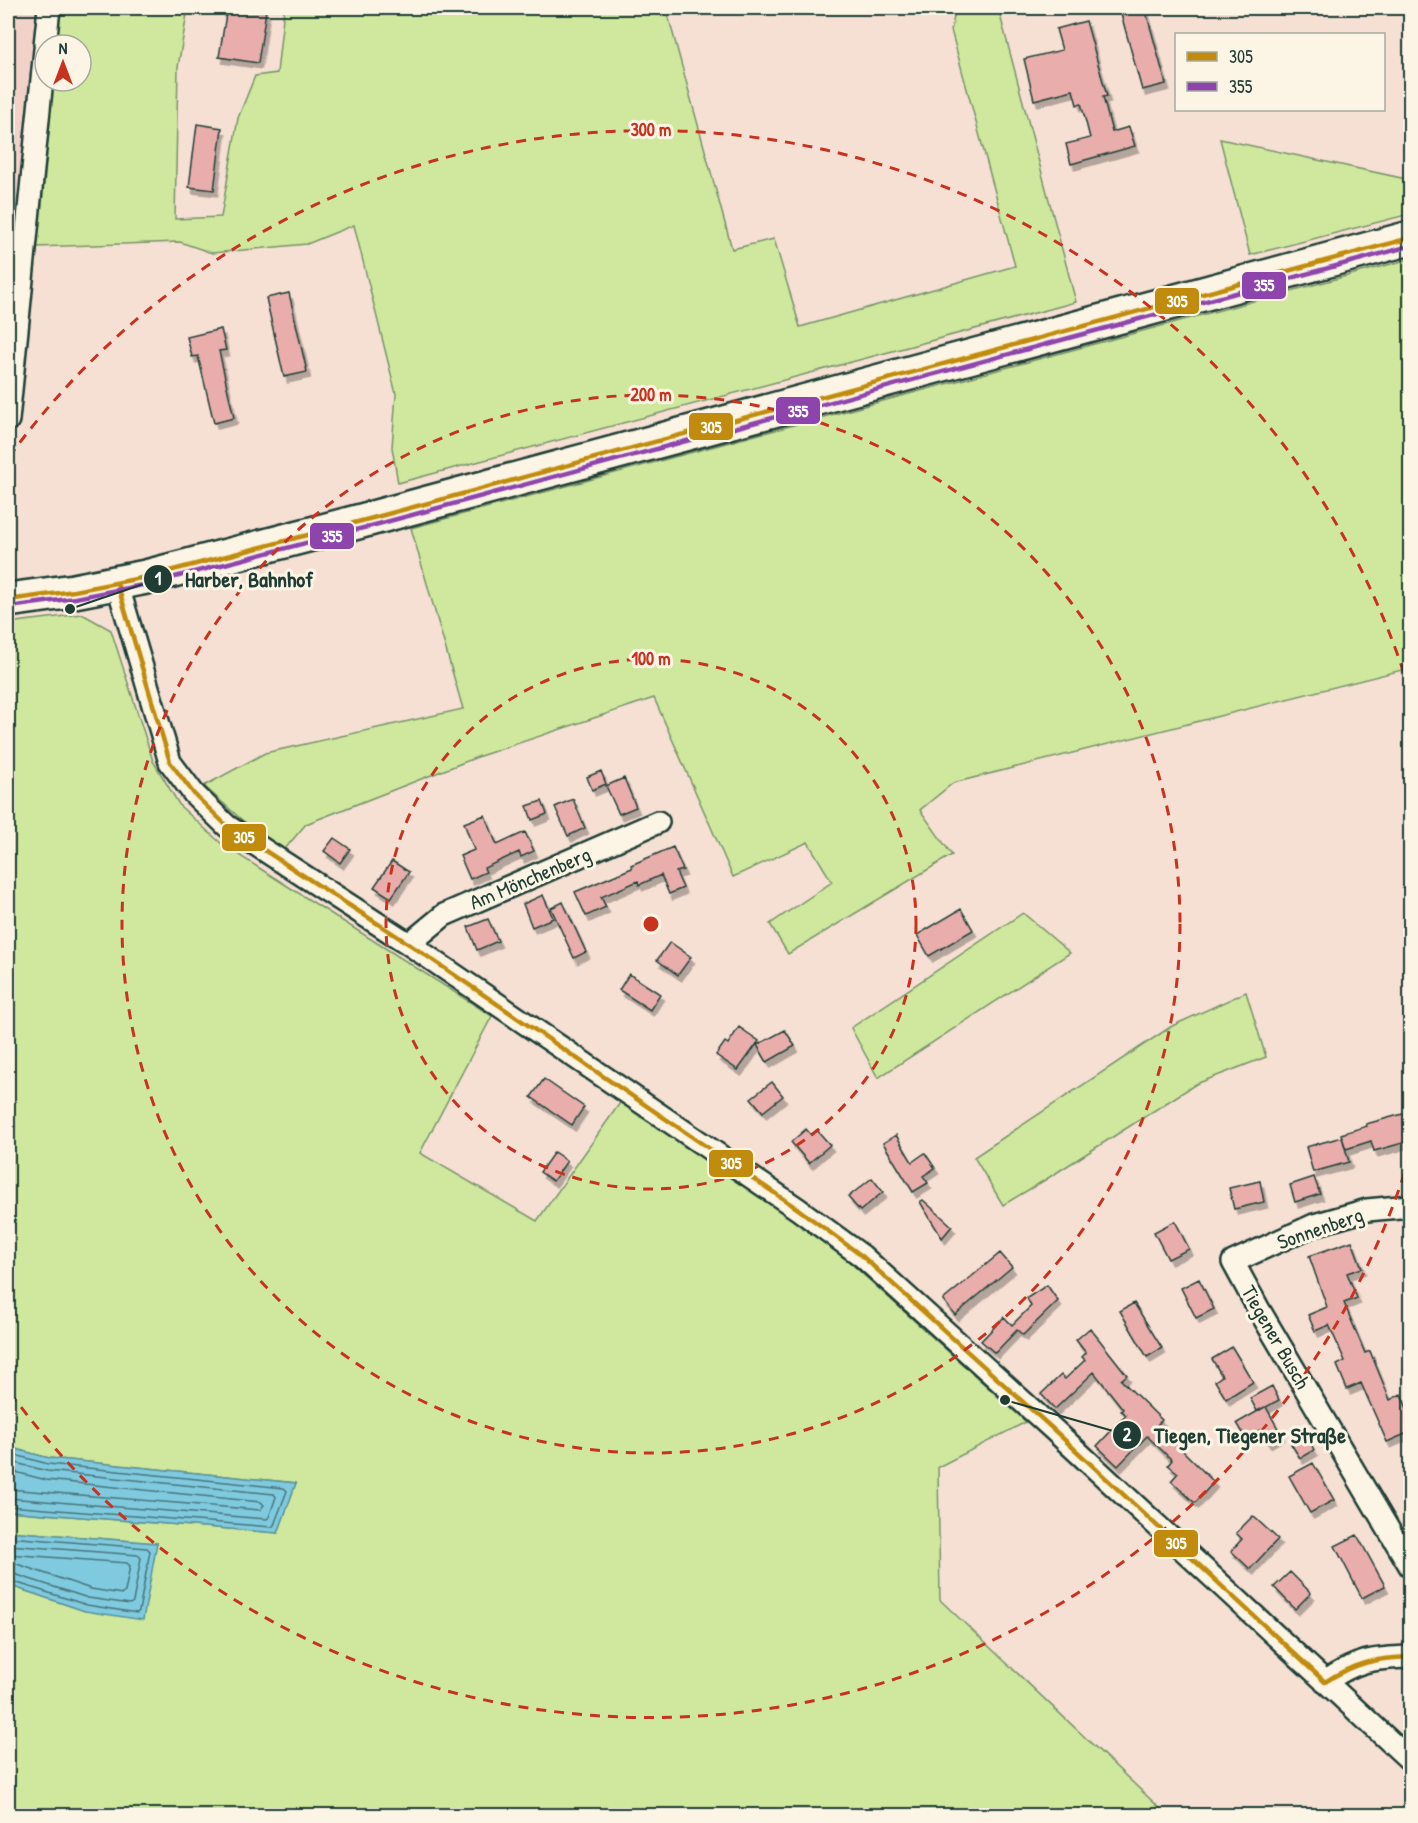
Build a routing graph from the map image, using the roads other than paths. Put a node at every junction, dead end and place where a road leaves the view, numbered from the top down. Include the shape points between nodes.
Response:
1 (49, 8) edge
2 (46, 33) edge
3 (40, 93) edge
4 (1410, 238) edge
5 (8, 420) edge
6 (117, 583) junction
7 (8, 600) edge
8 (658, 822) dead end
9 (409, 944) junction
10 (1410, 1206) edge
11 (1233, 1262) joint
12 (1410, 1566) edge
13 (1410, 1657) edge
14 (1326, 1682) junction
15 (1410, 1760) edge

1 - 2 street
3 - 5 street
4 - 6 main road via 349,525
6 - 7 main road
6 - 9 street via 170,762 194,794 227,826
8 - 9 street, Am Mönchenberg via 444,915
9 - 14 street via 789,1202 862,1256
10 - 11 street, Sonnenberg via 1367,1210 1314,1225
11 - 12 street, Tiegener Busch
13 - 14 street via 1378,1658 1345,1669
14 - 15 street

